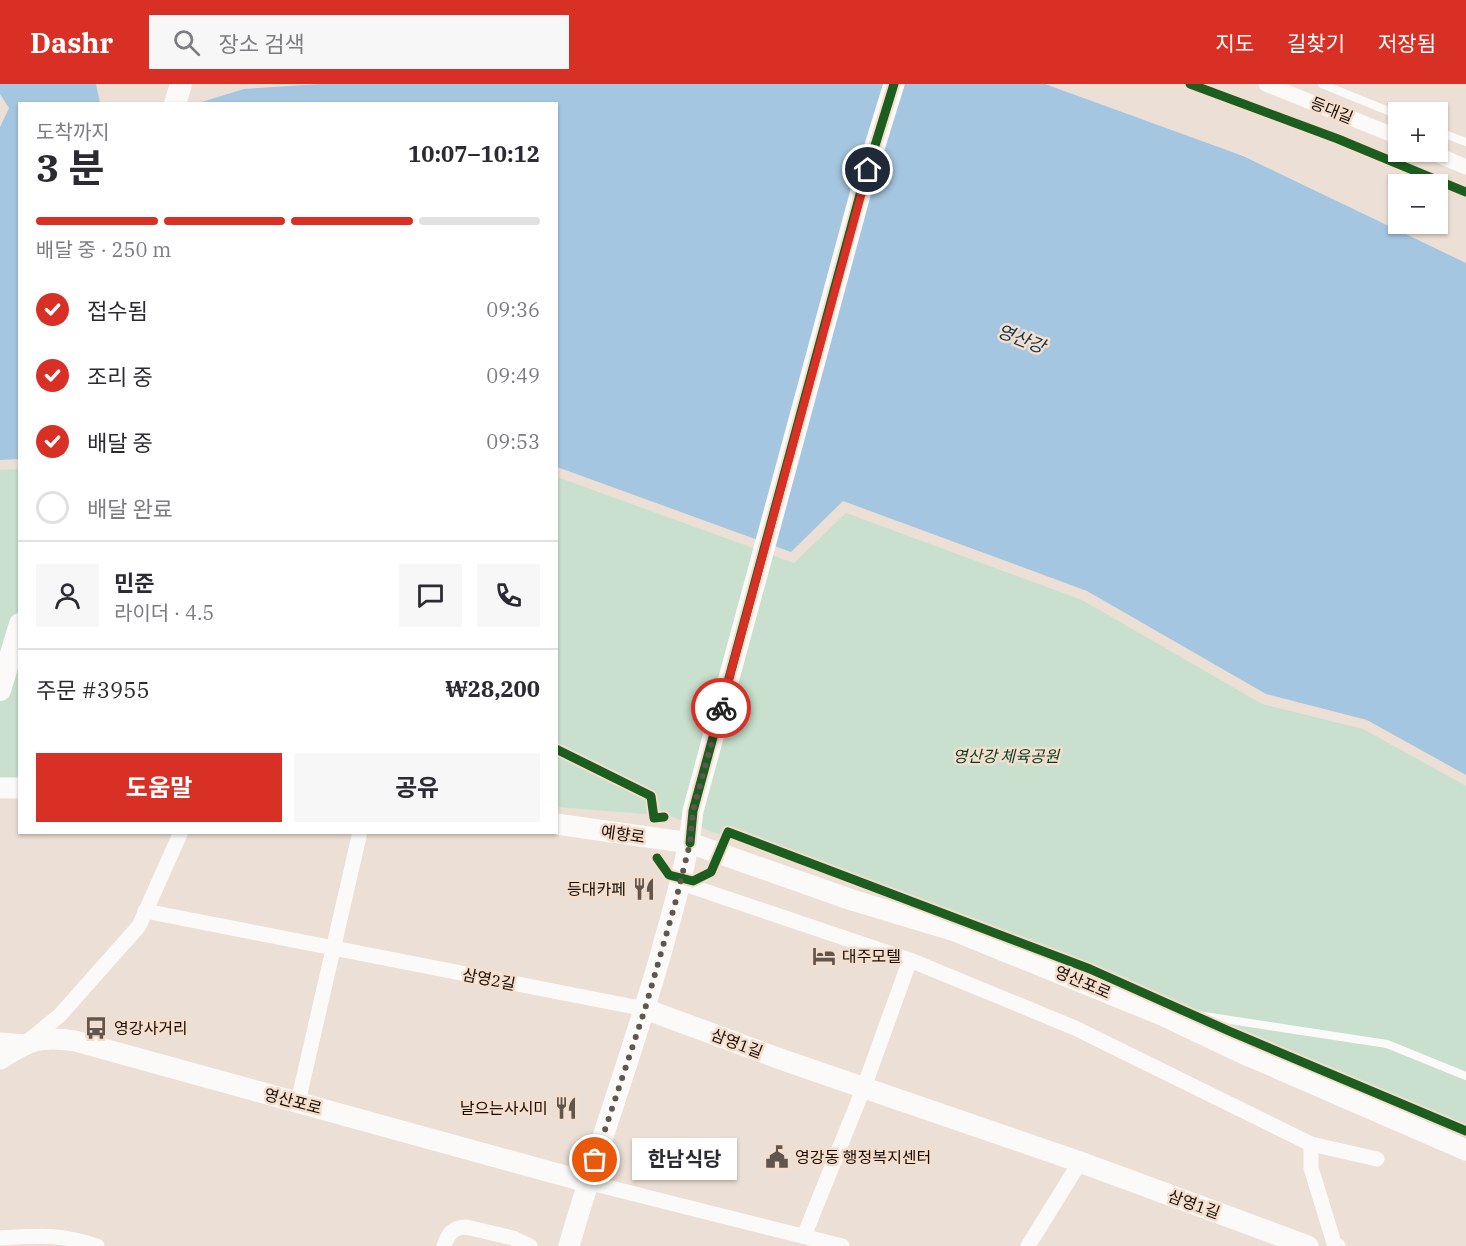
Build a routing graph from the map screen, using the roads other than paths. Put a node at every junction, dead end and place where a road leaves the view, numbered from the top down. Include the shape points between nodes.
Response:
1 (181, 84) edge
2 (894, 84) edge
3 (1322, 84) edge
4 (1270, 85) edge
5 (176, 102) edge
6 (1388, 111) edge
7 (1388, 133) edge
8 (1448, 135) edge
9 (1466, 142) edge
10 (1448, 159) edge
11 (1466, 167) edge
12 (18, 631) edge
13 (0, 690) edge
14 (0, 788) edge
15 (18, 788) edge
16 (558, 824) edge
17 (180, 834) edge
18 (360, 834) edge
19 (690, 843) junction
20 (681, 883) junction
21 (145, 911) junction
22 (334, 948) junction
23 (910, 960) junction
24 (645, 1009) junction
25 (1162, 1015) junction
26 (0, 1040) edge
27 (27, 1042) junction
28 (0, 1059) edge
29 (0, 1068) edge
30 (1466, 1076) edge
31 (864, 1087) junction
32 (298, 1102) junction
33 (1311, 1144) junction
34 (1466, 1150) edge
35 (1377, 1159) dead end
36 (1080, 1162) junction
37 (587, 1182) junction
38 (804, 1236) junction
39 (0, 1238) edge
40 (97, 1246) edge
41 (444, 1246) edge
42 (530, 1246) edge
43 (569, 1246) edge
44 (842, 1246) edge
45 (1028, 1246) edge
46 (1308, 1246) edge
47 (1338, 1246) edge

1 - 5 main road
2 - 19 street via 861,191 693,811
3 - 6 lane
4 - 7 street, 등대길
8 - 9 lane
10 - 11 street
12 - 13 main road
14 - 15 street
16 - 19 street, 예향로
17 - 21 street
18 - 22 street
19 - 20 street
19 - 25 street, 영산포로 via 852,900 955,931
20 - 23 street
20 - 24 street
21 - 22 street, 삼영2길
21 - 27 street via 139,926 60,1015
22 - 24 street, 삼영2길
22 - 32 street
23 - 31 street
23 - 33 street via 1075,1028
24 - 31 street, 삼영1길
24 - 37 street
25 - 30 lane via 1191,1014 1387,1044
25 - 34 street, 영산포로
26 - 27 street
27 - 28 street, 영산포로
27 - 29 street
27 - 32 street, 영산포로 via 45,1038 75,1041
31 - 36 street, 삼영1길
31 - 38 street
32 - 37 street, 영산포로
33 - 35 street
33 - 47 street via 1311,1168
36 - 45 street
36 - 46 street, 삼영1길
37 - 38 street
37 - 43 street
38 - 44 street
39 - 40 street via 55,1236
41 - 42 street via 450,1232 466,1227

